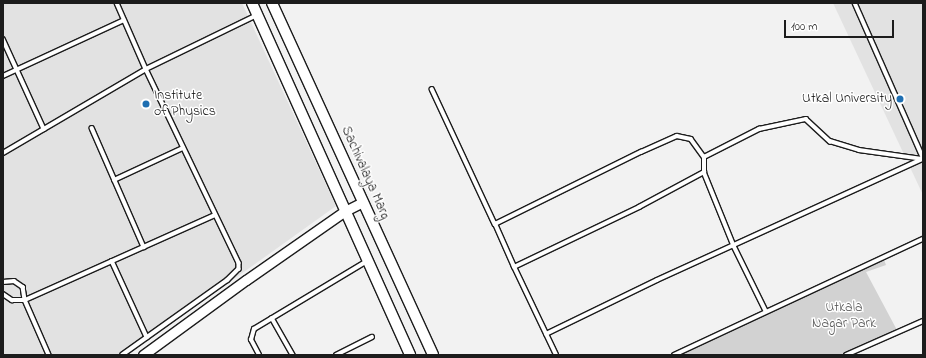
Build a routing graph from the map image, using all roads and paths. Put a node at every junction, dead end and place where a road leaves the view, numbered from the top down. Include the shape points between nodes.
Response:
1 (117, 3) edge
2 (252, 3) edge
3 (272, 3) edge
4 (855, 3) edge
5 (257, 15) junction
6 (124, 20) junction
7 (3, 39) edge
8 (146, 69) junction
9 (16, 70) junction
10 (3, 76) edge
11 (432, 89) dead end
12 (92, 128) dead end
13 (44, 129) junction
14 (183, 148) junction
15 (3, 153) edge
16 (704, 157) junction
17 (923, 158) edge
18 (704, 172) junction
19 (114, 180) junction
20 (363, 202) junction
21 (345, 211) junction
22 (215, 215) junction
23 (495, 224) junction
24 (923, 239) edge
25 (734, 246) junction
26 (144, 247) junction
27 (368, 260) junction
28 (112, 261) junction
29 (514, 267) junction
30 (3, 282) edge
31 (3, 294) edge
32 (25, 300) junction
33 (766, 311) junction
34 (272, 318) junction
35 (923, 321) edge
36 (546, 334) junction
37 (148, 337) junction
38 (372, 337) dead end
39 (49, 355) edge
40 (123, 355) edge
41 (143, 355) edge
42 (259, 355) edge
43 (293, 355) edge
44 (336, 355) edge
45 (410, 355) edge
46 (433, 355) edge
47 (556, 355) edge
48 (674, 355) edge
49 (846, 355) edge

1 - 6 lane
2 - 5 main road
3 - 20 main road, Sachivalaya Marg
4 - 17 lane
5 - 8 lane
5 - 21 main road
6 - 8 lane
6 - 9 lane
7 - 9 lane
8 - 13 lane
8 - 14 lane
9 - 10 lane
9 - 13 lane
11 - 23 lane
12 - 19 lane
13 - 15 lane
14 - 19 lane
14 - 22 lane
16 - 17 lane via 759,129 806,119 830,141 860,150
16 - 18 lane
16 - 23 lane via 691,139 678,136
17 - 25 lane
18 - 25 lane
18 - 29 lane via 639,207
19 - 26 lane
20 - 21 street
20 - 46 main road, Sachivalaya Marg
21 - 27 main road
21 - 41 street
22 - 26 lane
22 - 37 lane via 239,269 228,280
23 - 29 lane
24 - 33 lane
25 - 33 lane
25 - 36 lane
26 - 28 lane
27 - 34 lane
27 - 45 main road
28 - 32 lane
28 - 37 lane
29 - 36 lane
30 - 32 lane via 14,281 20,285 25,291
31 - 32 lane via 12,300
32 - 39 lane
33 - 48 lane
34 - 42 lane via 254,329 251,335
34 - 43 lane
35 - 49 lane
36 - 47 lane
37 - 40 lane
38 - 44 lane

